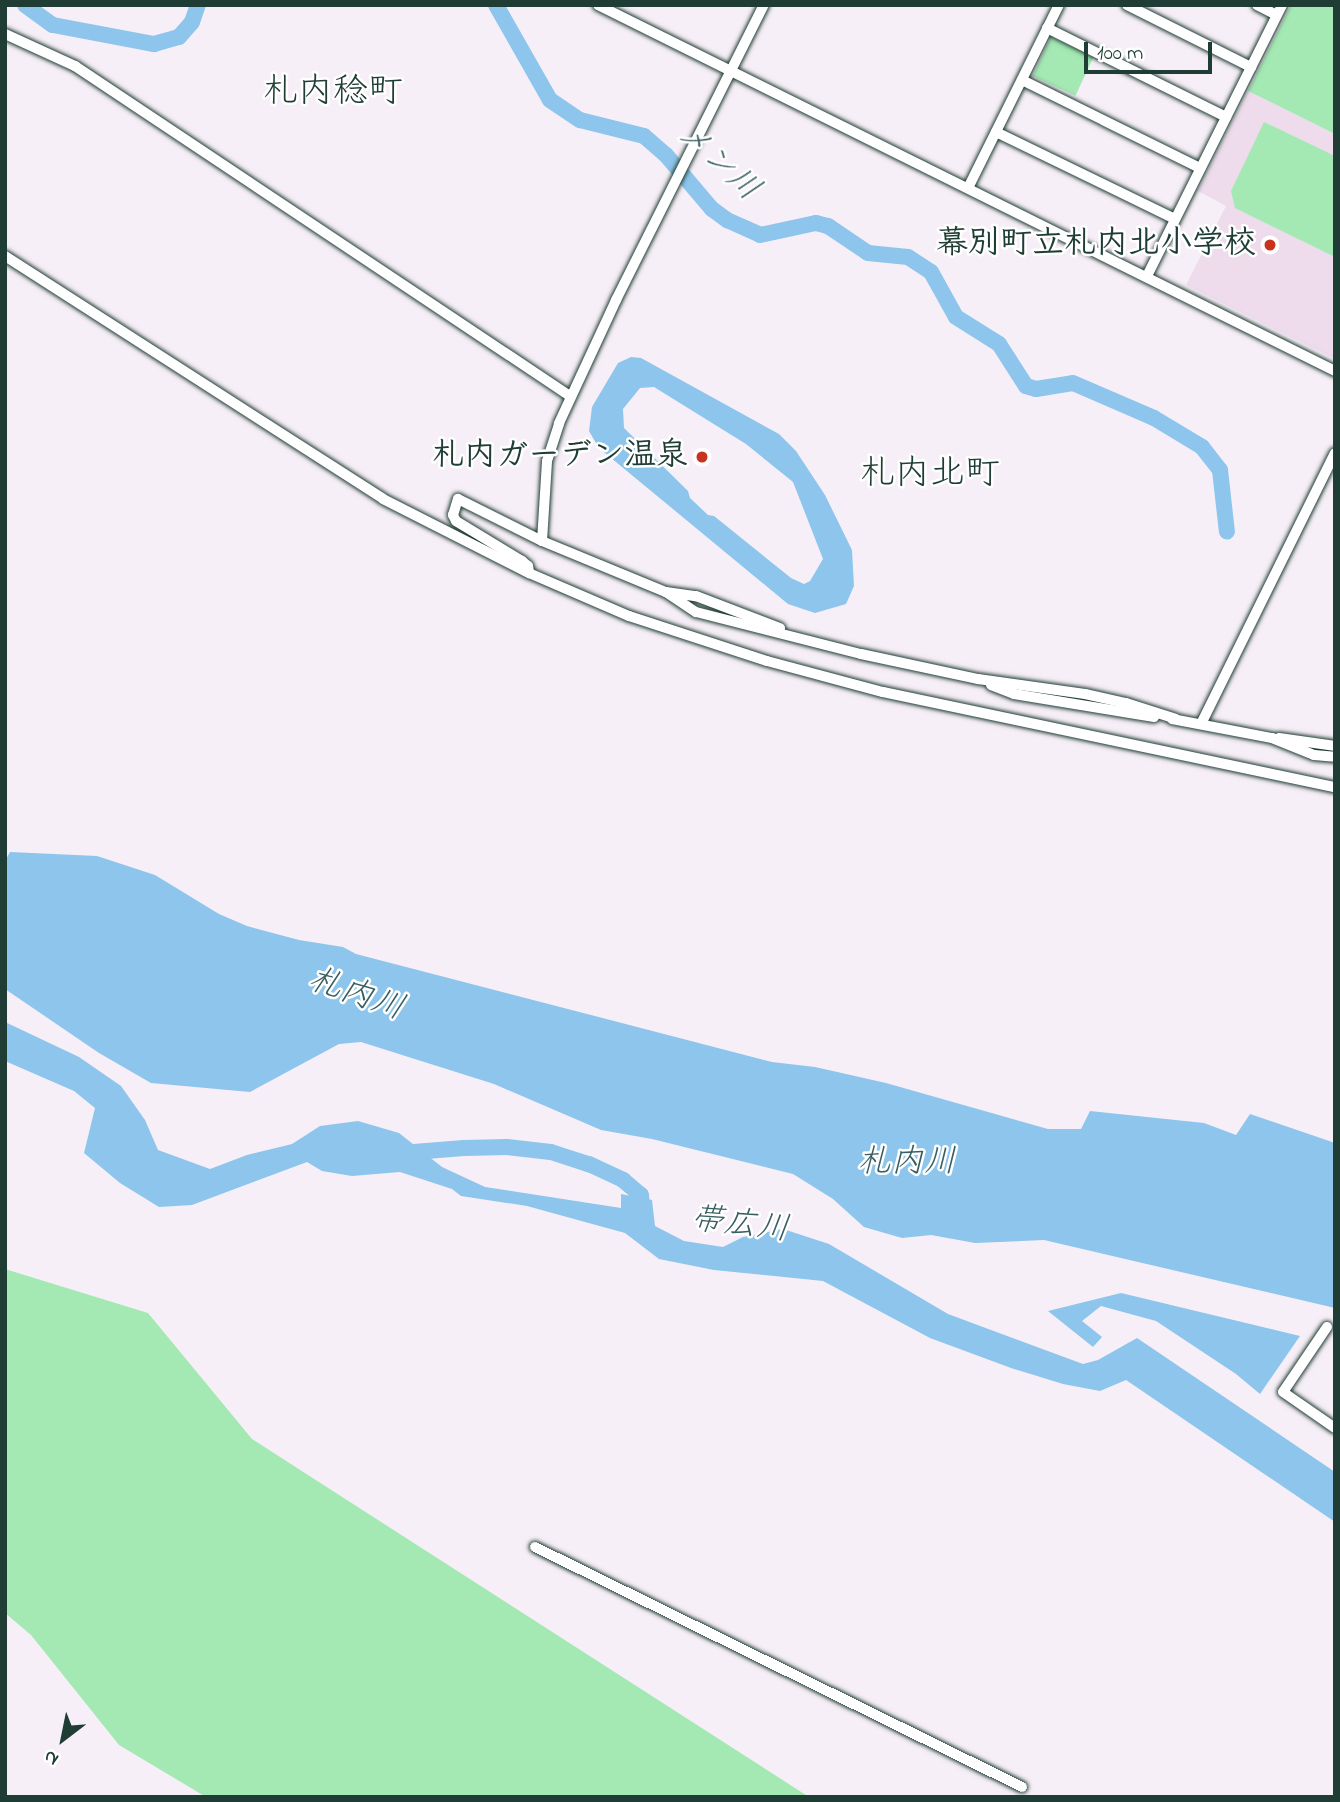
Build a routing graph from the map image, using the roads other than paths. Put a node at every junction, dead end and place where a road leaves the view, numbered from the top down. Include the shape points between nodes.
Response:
1 (598, 5) edge
2 (764, 5) edge
3 (1059, 5) edge
4 (1127, 5) edge
5 (1257, 5) edge
6 (1279, 10) edge
7 (1047, 28) junction
8 (5, 34) edge
9 (1251, 67) junction
10 (731, 72) junction
11 (1022, 80) junction
12 (1226, 117) junction
13 (996, 132) junction
14 (1200, 168) junction
15 (968, 188) junction
16 (1175, 219) junction
17 (5, 256) edge
18 (1147, 276) junction
19 (1335, 370) edge
20 (570, 396) junction
21 (1335, 453) edge
22 (542, 541) junction
23 (529, 573) junction
24 (1201, 724) junction
25 (1272, 738) junction
26 (1335, 746) edge
27 (1335, 757) edge
28 (1335, 787) edge
29 (1327, 1326) dead end
30 (1335, 1428) edge
31 (535, 1548) dead end
32 (1022, 1787) dead end

1 - 10 street
2 - 10 street
3 - 7 street
4 - 9 street
5 - 6 street
6 - 9 street
7 - 11 street
7 - 12 street
8 - 20 street via 75,66
9 - 12 street
10 - 15 street
10 - 20 street
11 - 13 street
11 - 14 street
12 - 14 street
13 - 15 street
13 - 16 street
14 - 16 street
15 - 18 street
16 - 18 street
17 - 23 street via 383,499
18 - 19 street
20 - 22 street via 547,461
21 - 24 street
22 - 23 street via 458,499 453,515 456,521 522,561
22 - 24 street via 666,592 696,612 978,679 1014,694
23 - 28 street via 629,617 870,689
24 - 25 street
25 - 26 street
25 - 27 street via 1314,755
29 - 30 street via 1283,1392
31 - 32 street

